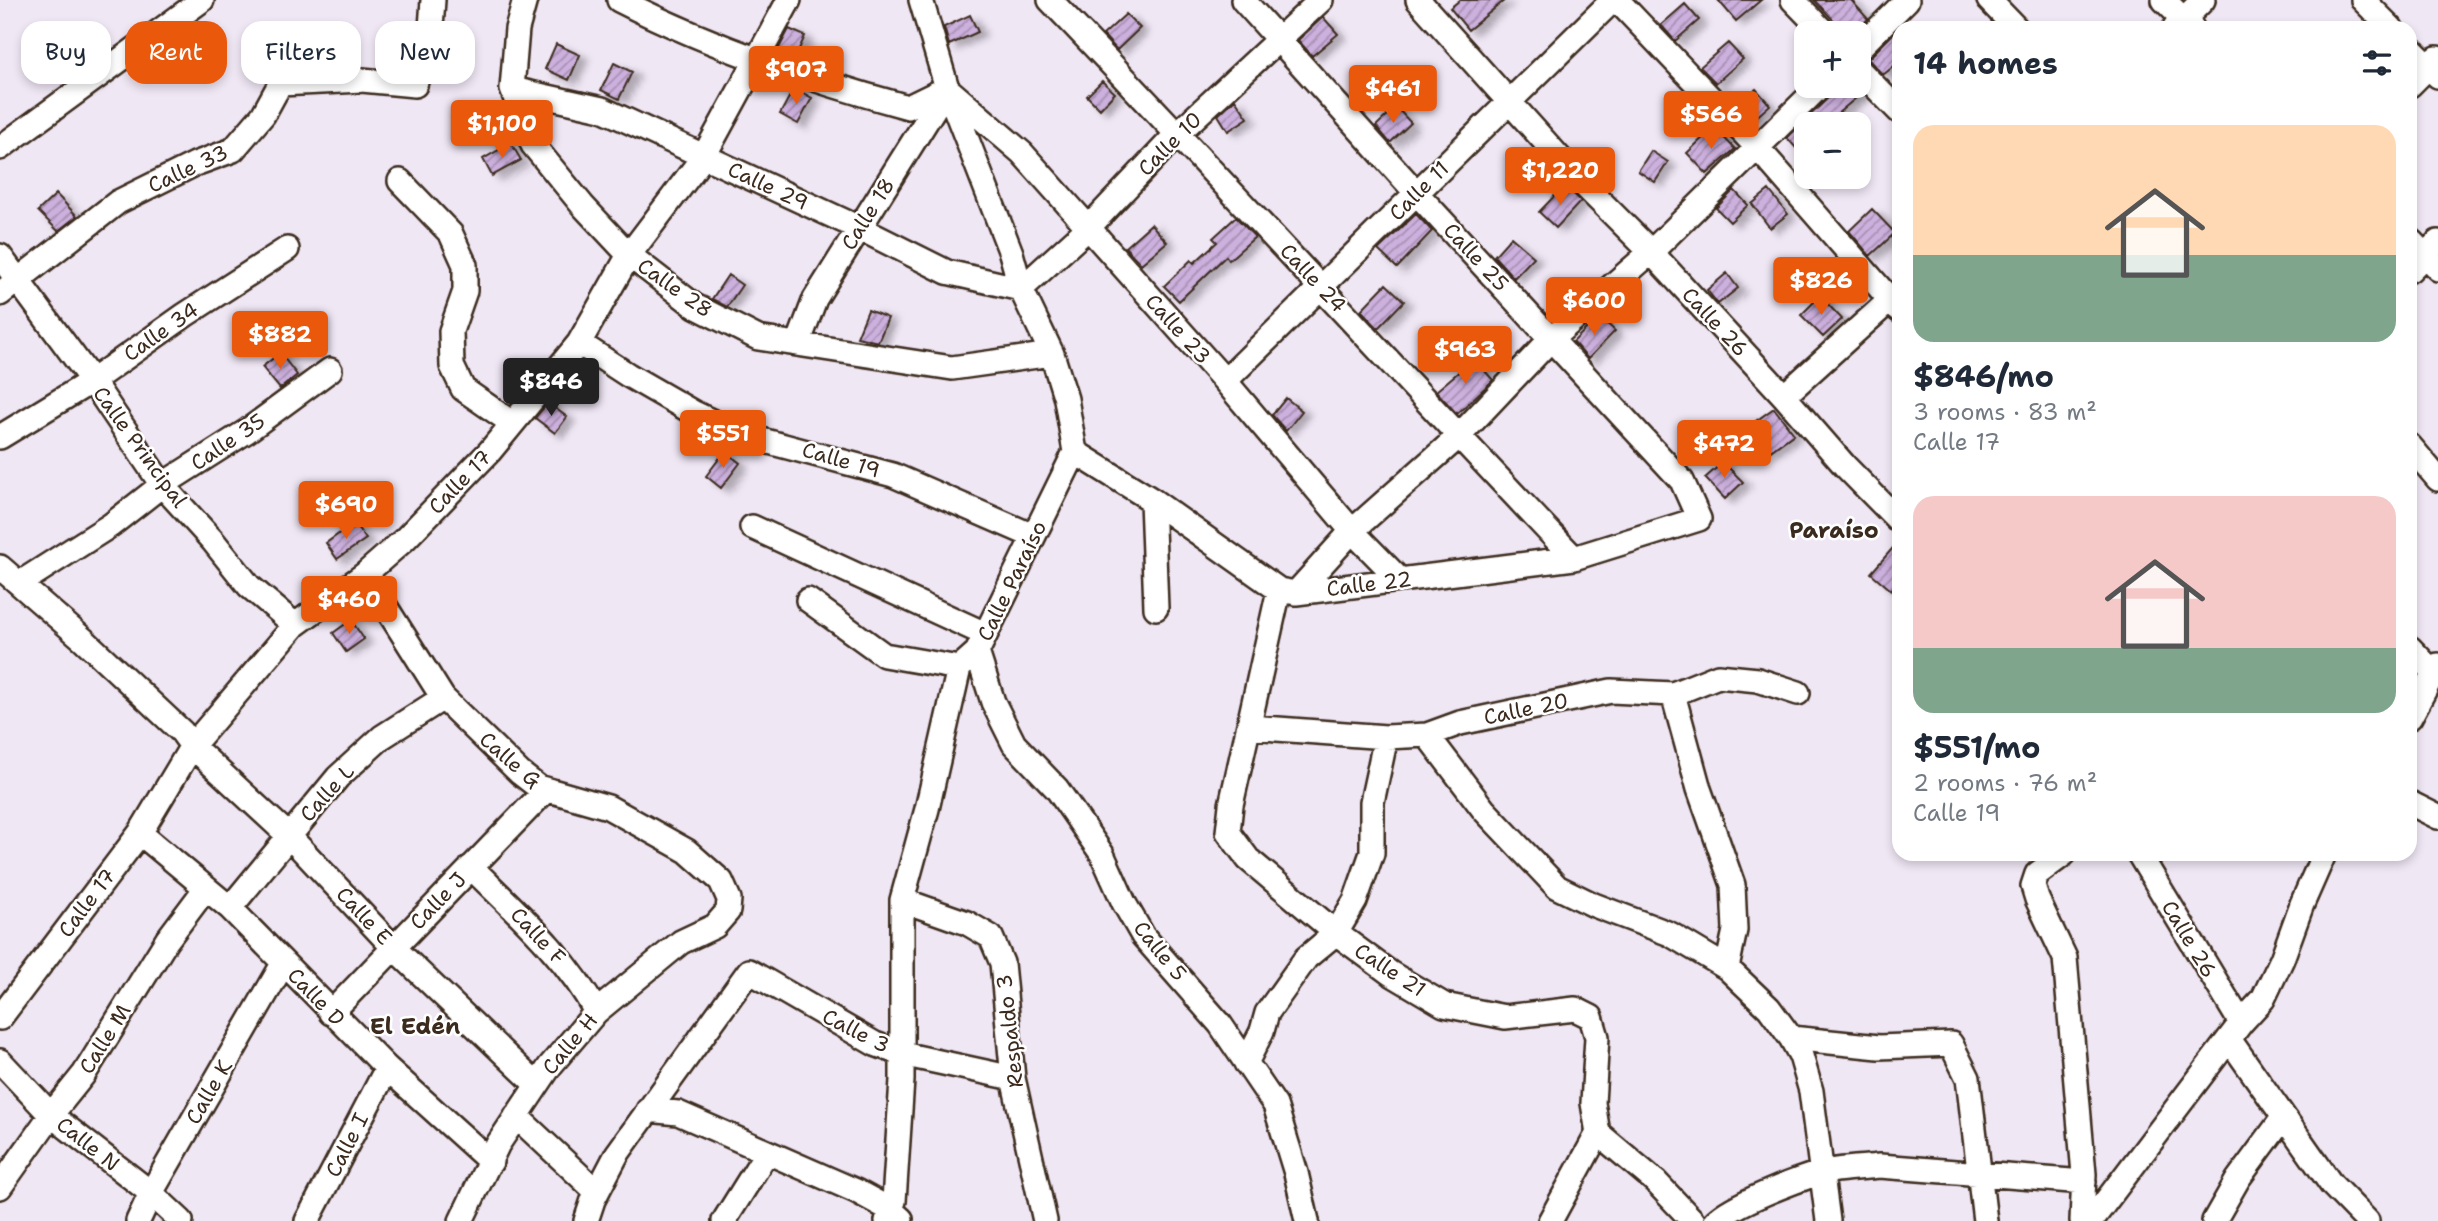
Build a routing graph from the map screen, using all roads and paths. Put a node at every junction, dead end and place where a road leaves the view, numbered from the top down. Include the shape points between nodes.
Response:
1 (202, 0) edge
2 (433, 0) edge
3 (525, 0) edge
4 (619, 0) edge
5 (789, 0) edge
6 (921, 0) edge
7 (1051, 0) edge
8 (1243, 0) edge
9 (1321, 0) edge
10 (1418, 0) edge
11 (1615, 0) edge
12 (1793, 0) edge
13 (1907, 0) edge
14 (1989, 0) edge
15 (2164, 0) edge
16 (2203, 0) edge
17 (2363, 0) edge
18 (1813, 21) edge
19 (2009, 21) edge
20 (2180, 21) edge
21 (2186, 21) edge
22 (2383, 21) edge
23 (1871, 36) edge
24 (1280, 40) junction
25 (2417, 53) edge
26 (757, 61) junction
27 (2435, 66) edge
28 (2417, 80) edge
29 (1871, 82) edge
30 (947, 88) junction
31 (512, 89) junction
32 (1807, 98) edge
33 (1510, 101) junction
34 (1892, 104) edge
35 (1178, 133) junction
36 (1756, 146) junction
37 (0, 148) edge
38 (704, 156) junction
39 (400, 181) dead end
40 (1417, 193) junction
41 (859, 228) junction
42 (1088, 229) junction
43 (287, 249) dead end
44 (1651, 252) junction
45 (629, 255) junction
46 (0, 256) edge
47 (9, 288) edge
48 (1322, 288) junction
49 (1021, 289) junction
50 (1892, 297) edge
51 (1892, 304) edge
52 (1551, 339) junction
53 (579, 342) junction
54 (799, 344) junction
55 (1052, 354) junction
56 (330, 370) dead end
57 (92, 381) junction
58 (1226, 381) junction
59 (1784, 396) junction
60 (512, 423) junction
61 (0, 437) edge
62 (1458, 437) junction
63 (1074, 452) junction
64 (2417, 454) edge
65 (2438, 479) edge
66 (162, 485) junction
67 (1152, 500) junction
68 (1892, 514) edge
69 (1699, 520) joint
70 (752, 527) dead end
71 (1352, 531) junction
72 (1033, 536) junction
73 (1574, 558) junction
74 (0, 567) edge
75 (365, 574) junction
76 (1400, 580) junction
77 (20, 583) junction
78 (1288, 592) junction
79 (808, 600) dead end
80 (1156, 608) dead end
81 (295, 625) junction
82 (981, 643) junction
83 (2417, 654) edge
84 (959, 668) junction
85 (2435, 669) edge
86 (1798, 692) dead end
87 (1673, 694) junction
88 (443, 698) junction
89 (2417, 704) edge
90 (1250, 727) junction
91 (1427, 736) junction
92 (1386, 737) junction
93 (192, 746) junction
94 (546, 790) junction
95 (2417, 806) edge
96 (2438, 817) edge
97 (140, 833) junction
98 (289, 836) junction
99 (2055, 861) edge
100 (2143, 861) edge
101 (2321, 861) edge
102 (471, 867) junction
103 (206, 888) junction
104 (902, 900) junction
105 (230, 908) junction
106 (728, 911) joint
107 (1336, 933) junction
108 (394, 948) junction
109 (283, 964) junction
110 (1727, 968) junction
111 (596, 1012) junction
112 (331, 1013) junction
113 (0, 1018) edge
114 (2235, 1031) junction
115 (1791, 1038) junction
116 (902, 1054) junction
117 (0, 1061) edge
118 (1246, 1063) junction
119 (387, 1068) junction
120 (1013, 1078) junction
121 (537, 1085) junction
122 (648, 1110) junction
123 (51, 1115) junction
124 (516, 1116) junction
125 (2283, 1118) junction
126 (1598, 1133) junction
127 (767, 1152) junction
128 (491, 1162) junction
129 (1821, 1173) junction
130 (1980, 1174) junction
131 (2084, 1182) junction
132 (0, 1187) edge
133 (597, 1192) junction
134 (151, 1193) junction
135 (894, 1217) edge
136 (138, 1221) edge
137 (181, 1221) edge
138 (307, 1221) edge
139 (461, 1221) edge
140 (586, 1221) edge
141 (724, 1221) edge
142 (1045, 1221) edge
143 (1307, 1221) edge
144 (1550, 1221) edge
145 (1693, 1221) edge
146 (1716, 1221) edge
147 (1828, 1221) edge
148 (1985, 1221) edge
149 (2082, 1221) edge
150 (2091, 1221) edge
151 (2214, 1221) edge
152 (2367, 1221) edge

1 - 37 street
2 - 47 street, Calle 33 via 431,28 415,85 362,80 280,84 263,116 233,150 118,202
3 - 31 street, Calle 28 via 517,29
4 - 26 street
5 - 26 street, Calle 17
6 - 30 street
7 - 35 street, Calle 24
8 - 24 street, Calle 25
9 - 24 street, Calle 10
10 - 33 street, Calle 26
11 - 33 street, Calle 11
11 - 36 street
12 - 18 street
13 - 23 street
14 - 19 street
15 - 20 street
16 - 21 street
17 - 22 street
24 - 35 street, Calle 10
24 - 40 street, Calle 25
25 - 27 street
26 - 30 street via 908,107
26 - 38 street, Calle 17
27 - 28 street
29 - 34 street
30 - 41 street, Calle 18
30 - 42 street, Calle 23 via 1022,153
30 - 49 street
31 - 38 street, Calle 29 via 601,109
31 - 45 street, Calle 28 via 533,145
32 - 36 street
33 - 40 street, Calle 11
33 - 44 street, Calle 26
35 - 42 street, Calle 10
35 - 48 street, Calle 24
36 - 44 street
36 - 50 street
38 - 41 street, Calle 29
38 - 45 street, Calle 17
39 - 60 street via 451,234 465,265 465,291 451,331 452,366 463,389
40 - 48 street, Calle 11
40 - 52 street, Calle 25
41 - 49 street, Calle 29 via 947,272
41 - 54 street, Calle 18 via 816,299
42 - 49 street, Calle 10
42 - 58 street, Calle 23
43 - 57 street, Calle 34
44 - 52 street
44 - 59 street, Calle 26
45 - 53 street, Calle 17
45 - 54 street, Calle 28 via 695,306 758,338
46 - 47 street, Calle Principal
47 - 57 street, Calle Principal
48 - 58 street, Calle 11
48 - 62 street, Calle 24
49 - 55 street
51 - 59 street
52 - 62 street
52 - 69 street, Calle 25 via 1682,481
53 - 60 street, Calle 17
53 - 72 street, Calle 19 via 694,413 739,434 893,475
54 - 55 street, Calle 28 via 952,368
55 - 63 street via 1066,399
56 - 66 street, Calle 35
57 - 61 street, Calle 34
57 - 66 street, Calle Principal
58 - 71 street, Calle 23
59 - 68 street, Calle 26
60 - 75 street, Calle 17 via 405,539
62 - 71 street
62 - 73 street, Calle 24
63 - 67 street
63 - 72 street, Calle Paraíso
64 - 65 street
66 - 77 street, Calle 35 via 111,525
66 - 81 street, Calle Principal via 249,586
67 - 78 street
67 - 80 street
69 - 73 street, Calle 22
70 - 82 street
71 - 76 street, Calle 23
71 - 78 street
72 - 82 street, Calle Paraíso
73 - 76 street, Calle 22
74 - 77 street, Calle E
75 - 81 street, Calle 17
75 - 88 street, Calle G
76 - 78 street, Calle 22
77 - 93 street, Calle E
78 - 90 street, Calle 21
79 - 84 street via 884,655
81 - 93 street, Calle 17
82 - 84 street, Calle Paraíso
82 - 118 street, Calle 5 via 993,702 1014,744 1057,789 1102,854 1143,936 1220,1024
83 - 85 street
84 - 104 street
85 - 89 street
86 - 87 street, Calle 20 via 1718,676
87 - 91 street, Calle 20 via 1611,691 1460,723
87 - 110 street via 1699,789 1733,886 1735,930
88 - 94 street, Calle G via 520,773
88 - 98 street, Calle L via 382,737 338,777
90 - 92 street, Calle 20
90 - 107 street, Calle 21 via 1228,832 1248,859
91 - 92 street, Calle 20
91 - 110 street via 1484,810 1557,887 1670,934
92 - 107 street via 1372,802 1372,853 1355,901
93 - 97 street, Calle 17
93 - 98 street, Calle E
94 - 102 street, Calle J
94 - 106 street, Calle G via 608,807 687,851 721,881 729,899
95 - 96 street
97 - 103 street, Calle D
97 - 113 street, Calle 17
98 - 105 street, Calle L
98 - 108 street, Calle E
99 - 131 street via 2037,874 2033,886 2065,958
100 - 114 street, Calle 26
101 - 114 street via 2263,999
102 - 108 street, Calle J
102 - 111 street, Calle F via 558,954
103 - 105 street, Calle D
103 - 123 street, Calle M via 167,940 84,1074
104 - 116 street
104 - 120 street, Respaldo 3 via 967,923 991,937 1002,963
105 - 109 street, Calle D
106 - 111 street, Calle H via 715,926 681,942
107 - 118 street via 1306,958 1267,1013
107 - 126 street, Calle 21 via 1390,973 1444,1004 1505,1017 1575,1009 1591,1017 1597,1037 1593,1103
108 - 112 street, Calle J
108 - 121 street, Calle E
109 - 112 street, Calle D
109 - 134 street, Calle K
110 - 115 street via 1769,1008
111 - 121 street, Calle H
112 - 119 street, Calle D
114 - 125 street, Calle 26
114 - 150 street
115 - 129 street via 1811,1091
115 - 130 street via 1879,1047 1951,1044 1968,1078
116 - 120 street, Calle 3
116 - 122 street, Calle 3 via 875,1044 748,971
116 - 135 street
117 - 123 street, Calle N
118 - 143 street, Calle 5 via 1275,1105
119 - 128 street, Calle D
119 - 138 street, Calle I
120 - 142 street, Respaldo 3
121 - 124 street, Calle H
122 - 127 street via 678,1113
122 - 133 street
123 - 132 street, Calle M
123 - 134 street, Calle N
124 - 128 street, Calle H
124 - 133 street
125 - 151 street
125 - 152 street, Calle 26 via 2331,1184
126 - 144 street
126 - 145 street
127 - 135 street via 856,1191
127 - 141 street
128 - 139 street, Calle H
129 - 130 street via 1880,1166
129 - 146 street via 1734,1207
129 - 147 street
130 - 131 street
130 - 148 street
131 - 149 street
133 - 140 street
134 - 136 street, Calle K
134 - 137 street, Calle N

